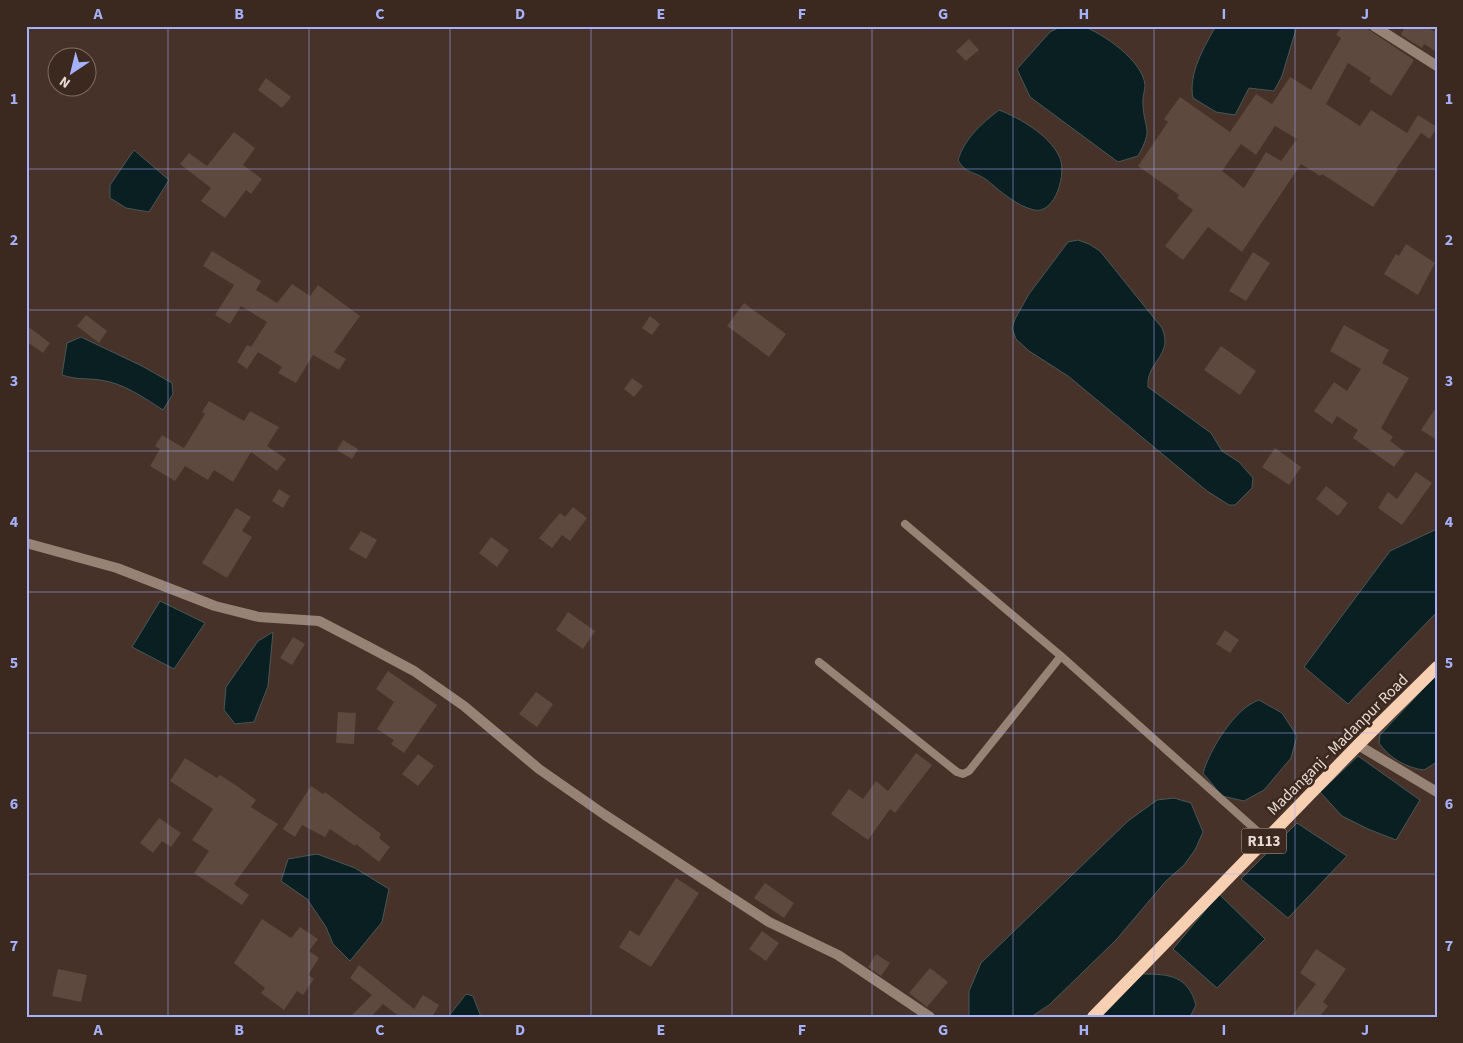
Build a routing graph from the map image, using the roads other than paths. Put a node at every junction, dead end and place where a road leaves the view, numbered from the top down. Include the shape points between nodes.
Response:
1 (1374, 26) edge
2 (1437, 66) edge
3 (904, 524) dead end
4 (26, 543) edge
5 (1061, 656) junction
6 (819, 662) dead end
7 (1437, 667) edge
8 (1358, 745) junction
9 (1437, 792) edge
10 (1266, 839) junction
11 (930, 1017) edge
12 (1093, 1017) edge

1 - 2 street
3 - 5 lane
4 - 11 street via 117,568 196,600 259,618 319,621 369,647 414,671 464,706 539,769 605,816 769,922 838,955
5 - 6 lane via 969,771 963,774
5 - 10 lane
7 - 8 main road, Madanganj - Madanpur Road / R113
8 - 9 street
8 - 10 main road, Madanganj - Madanpur Road / R113
10 - 12 main road, Madanganj - Madanpur Road / R113

